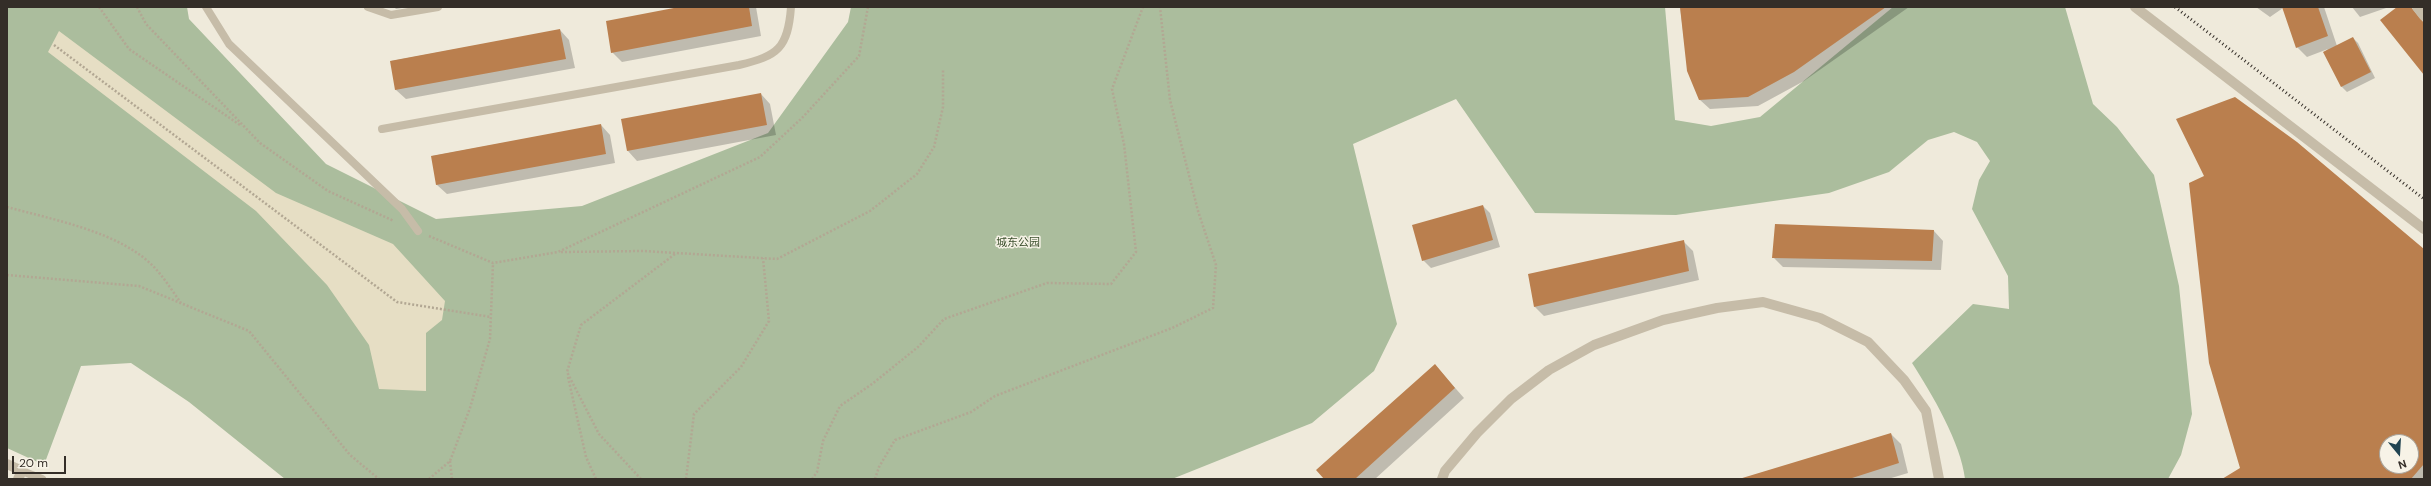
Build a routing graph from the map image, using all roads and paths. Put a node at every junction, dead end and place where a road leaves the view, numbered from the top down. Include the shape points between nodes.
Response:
1 (99, 7) edge
2 (137, 7) edge
3 (206, 7) edge
4 (368, 7) edge
5 (438, 7) edge
6 (791, 7) edge
7 (868, 7) edge
8 (1143, 7) edge
9 (1160, 7) edge
10 (2135, 7) edge
11 (2417, 7) edge
12 (2424, 16) edge
13 (54, 45) dead end
14 (943, 70) dead end
15 (246, 128) junction
16 (382, 128) dead end
17 (7, 207) edge
18 (2424, 229) edge
19 (418, 231) junction
20 (558, 252) junction
21 (676, 254) junction
22 (763, 258) junction
23 (493, 263) junction
24 (7, 275) edge
25 (182, 304) junction
26 (491, 317) junction
27 (567, 372) junction
28 (450, 461) junction
29 (7, 464) edge
30 (20, 475) edge
31 (42, 479) edge
32 (379, 479) edge
33 (429, 479) edge
34 (452, 479) edge
35 (596, 479) edge
36 (641, 479) edge
37 (686, 479) edge
38 (812, 479) edge
39 (875, 479) edge
40 (1442, 479) edge
41 (1939, 479) edge

1 - 15 path via 129,49
2 - 15 path via 146,24
3 - 19 lane via 229,44 402,209
4 - 5 lane via 391,15
6 - 16 lane via 790,26 783,44 766,59
7 - 20 path via 859,56 802,118 760,157
8 - 38 path via 1112,89 1124,144 1136,252 1111,284 1047,283 944,320 918,347 840,406 823,441 817,472
9 - 39 path via 1170,100 1198,211 1216,265 1213,308 1172,328 995,396 971,412 895,440
10 - 18 street
11 - 12 street
13 - 26 path via 397,302
14 - 22 path via 942,107 934,147 917,174 870,211 777,259
15 - 19 path via 260,143 328,191
17 - 25 path via 72,225 122,243 155,268
19 - 23 path
20 - 21 path
20 - 23 path
21 - 22 path
21 - 27 path via 581,325
22 - 37 path via 769,321 741,366 694,414
23 - 26 path
24 - 25 path via 139,286
25 - 32 path via 249,331 350,455
26 - 28 path via 490,339 470,408
27 - 35 path via 586,457
27 - 36 path via 599,434
28 - 33 path
28 - 34 path
29 - 30 street
30 - 31 lane
40 - 41 street via 1445,471 1477,433 1511,399 1549,370 1594,345 1663,320 1717,308 1763,302 1820,318 1868,342 1904,380 1926,411

